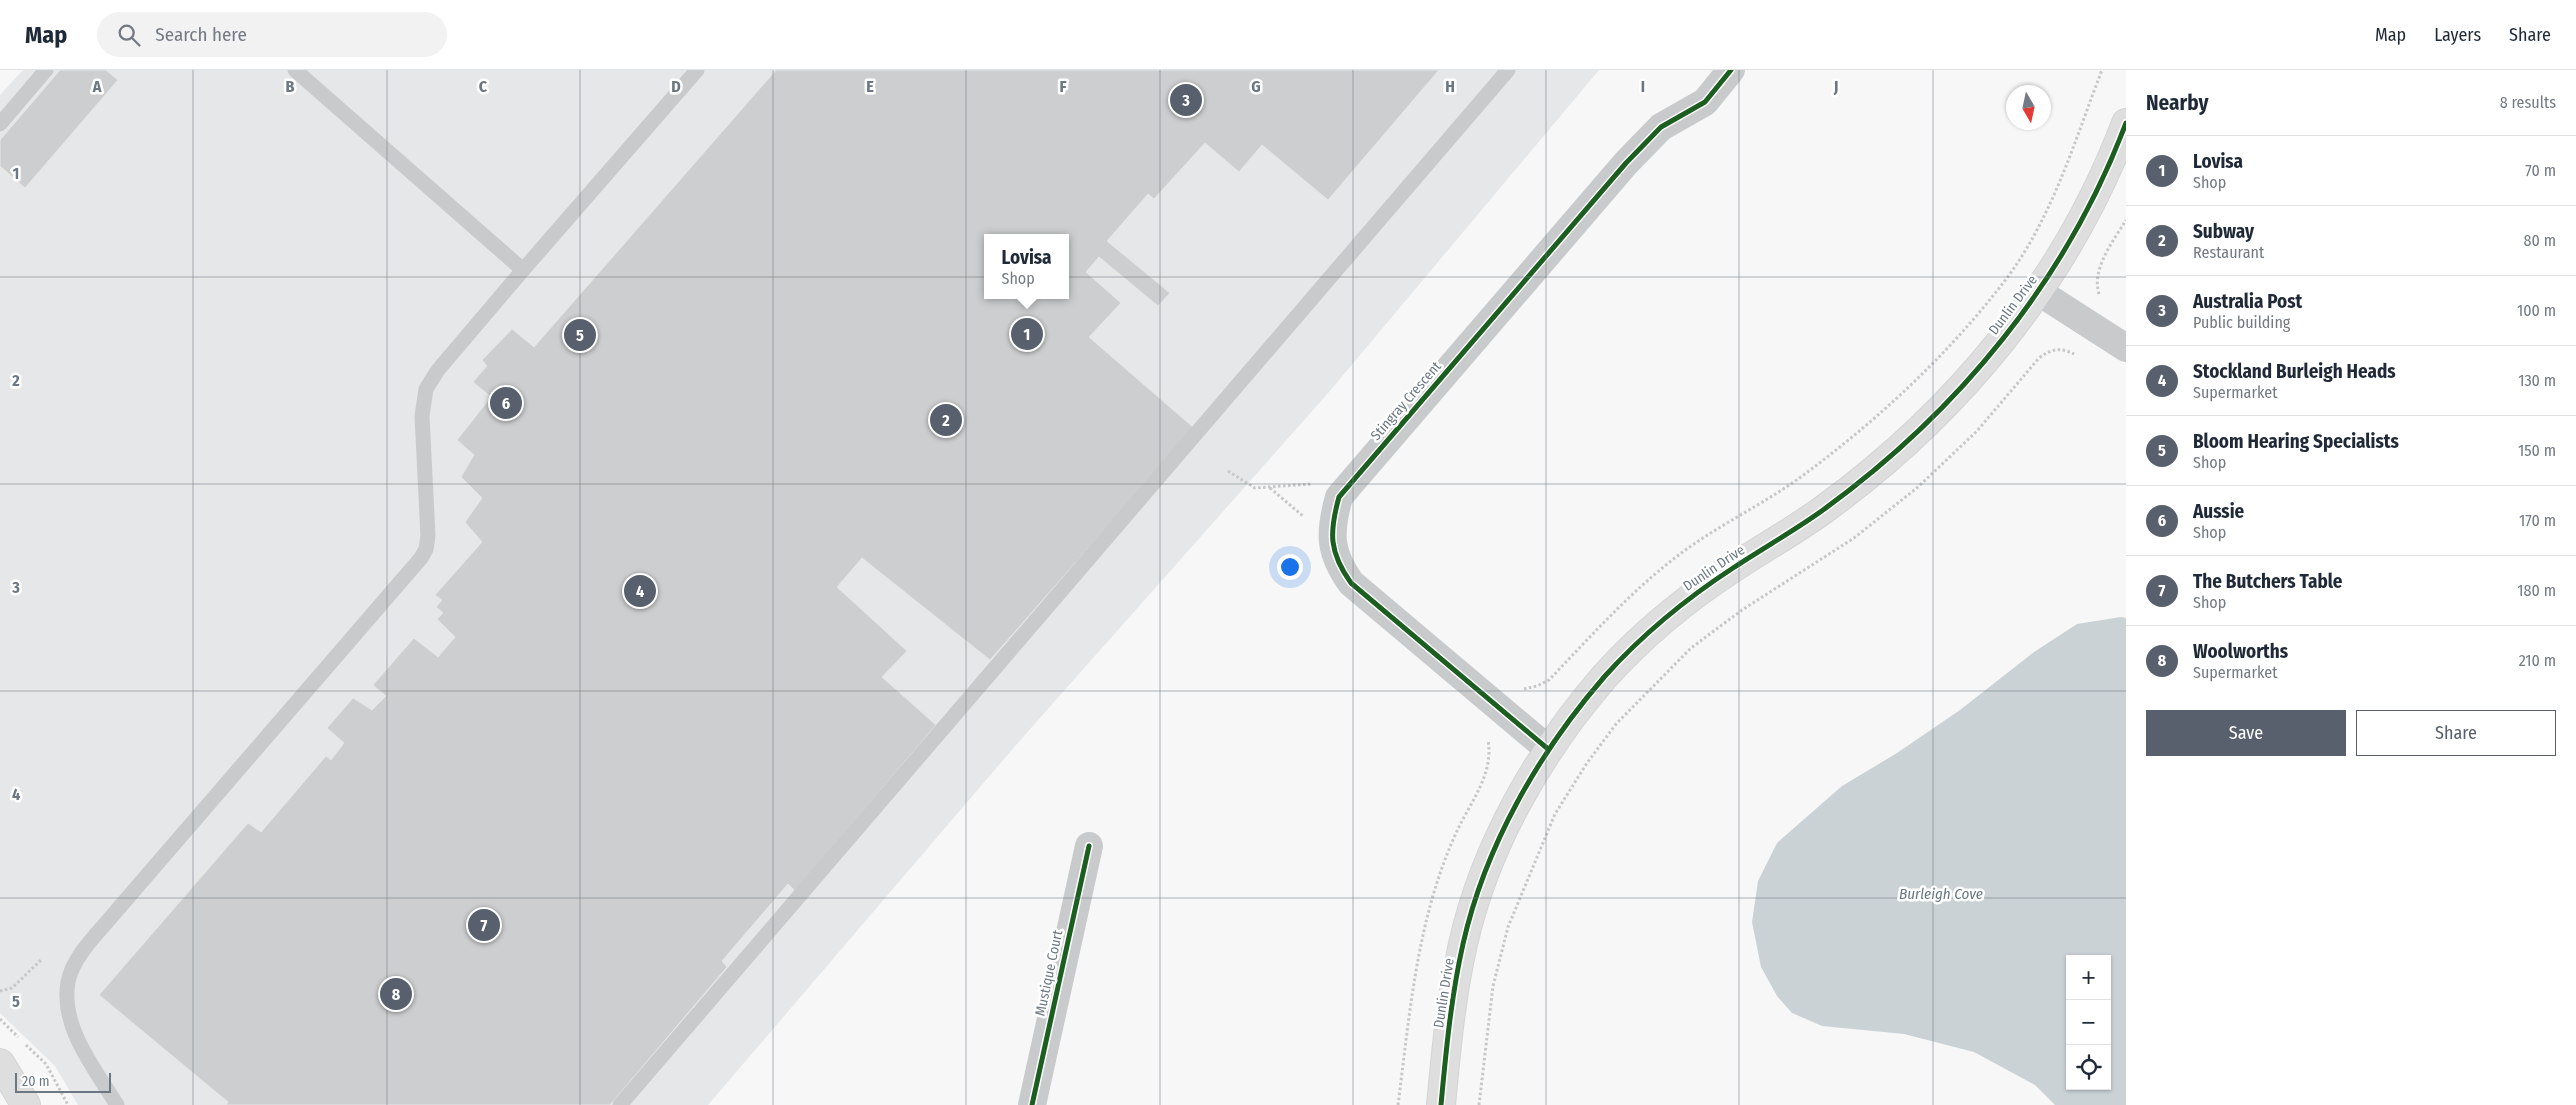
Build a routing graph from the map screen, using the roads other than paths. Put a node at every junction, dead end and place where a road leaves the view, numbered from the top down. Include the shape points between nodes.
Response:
1 (46, 70) edge
2 (295, 70) edge
3 (697, 70) edge
4 (1508, 70) edge
5 (1731, 70) edge
6 (2126, 123) edge
7 (0, 124) edge
8 (523, 270) junction
9 (2039, 292) junction
10 (2126, 348) edge
11 (1548, 749) junction
12 (1089, 846) dead end
13 (0, 1063) edge
14 (26, 1105) edge
15 (117, 1105) edge
16 (620, 1105) edge
17 (1032, 1105) edge
18 (1441, 1105) edge

1 - 7 lane
2 - 8 lane
3 - 8 lane
4 - 16 lane
5 - 11 street, Stingray Crescent via 1705,102 1661,127 1626,163 1338,497 1331,524 1332,546 1339,566 1351,583
6 - 9 street, Dunlin Drive via 2113,158
8 - 15 lane via 438,370 426,389 422,416 428,536 421,558 118,909 76,964 68,981 66,1008 79,1042
9 - 10 street
9 - 11 street, Dunlin Drive via 1961,389 1922,429 1820,512 1689,598 1605,676
11 - 18 street, Dunlin Drive via 1503,833 1482,883 1464,941 1453,996
12 - 17 street, Mustique Court
13 - 14 street

